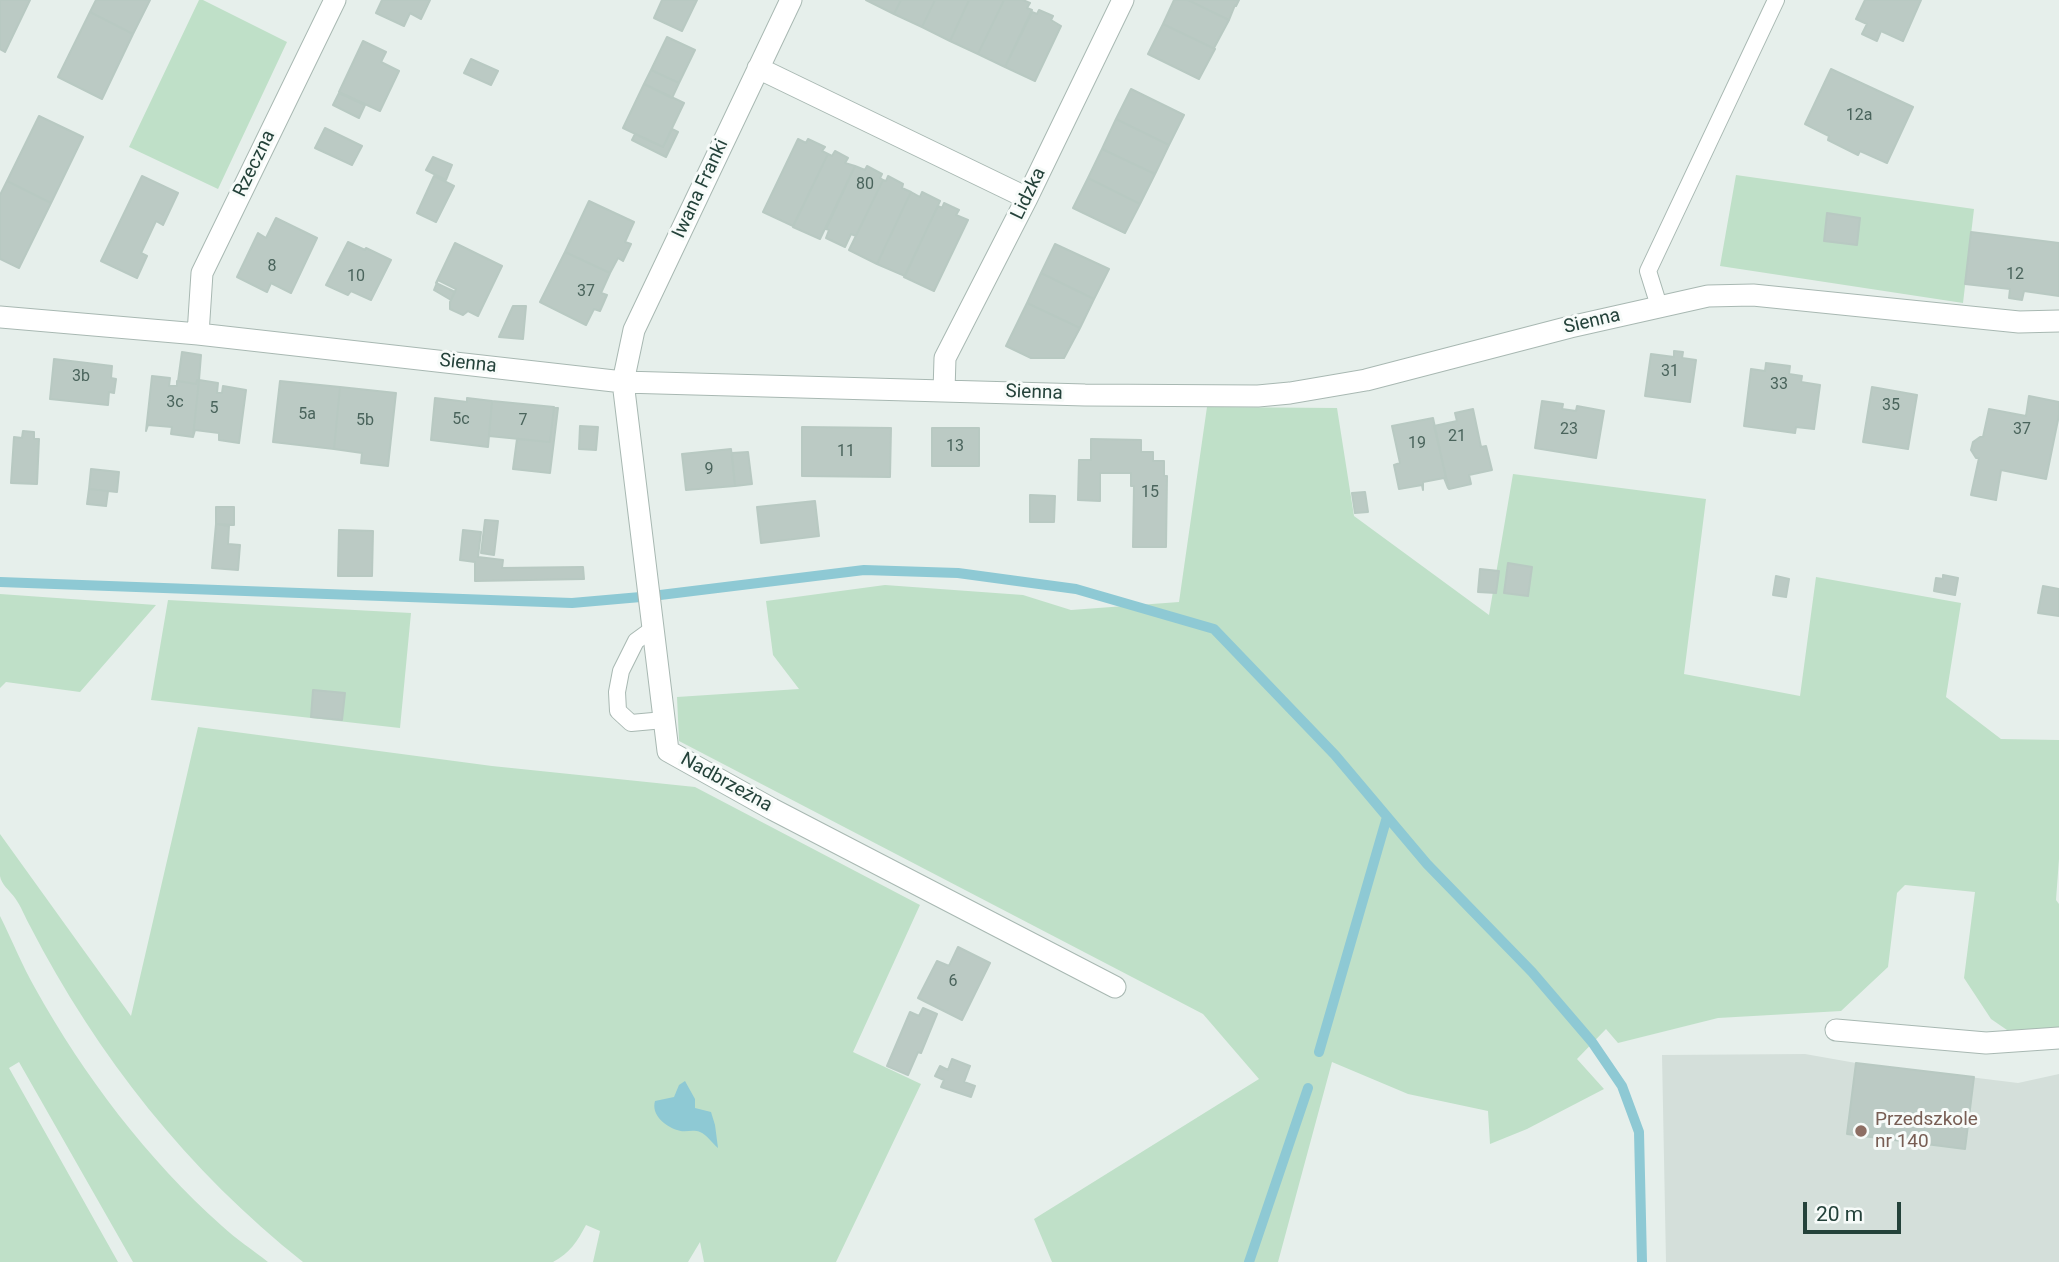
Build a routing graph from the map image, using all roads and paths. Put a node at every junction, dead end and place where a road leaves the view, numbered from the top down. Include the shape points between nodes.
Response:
1 (335, 0) edge
2 (791, 0) edge
3 (1776, 0) edge
4 (1117, 2) edge
5 (758, 68) junction
6 (1027, 198) junction
7 (1659, 306) junction
8 (0, 317) edge
9 (2059, 321) edge
10 (198, 334) junction
11 (623, 382) junction
12 (944, 391) junction
13 (653, 620) junction
14 (664, 720) junction
15 (1115, 987) dead end
16 (1836, 1030) dead end
17 (2059, 1038) edge

1 - 10 street, Rzeczna via 202,274
2 - 5 street, Iwana Franki
3 - 7 lane via 1648,271
4 - 6 street, Lidzka
5 - 6 street
5 - 11 street, Iwana Franki via 634,330
6 - 12 street, Lidzka via 945,358
7 - 9 street, Sienna via 1708,296 1753,295 2019,322
7 - 12 street, Sienna via 1366,380 1290,393
8 - 10 street, Sienna
10 - 11 street, Sienna
11 - 12 street, Sienna
11 - 13 street, Nadbrzeżna
13 - 14 street, Nadbrzeżna
13 - 14 lane via 621,671 618,711 631,723
14 - 15 street, Nadbrzeżna via 668,751
16 - 17 street via 1986,1043

